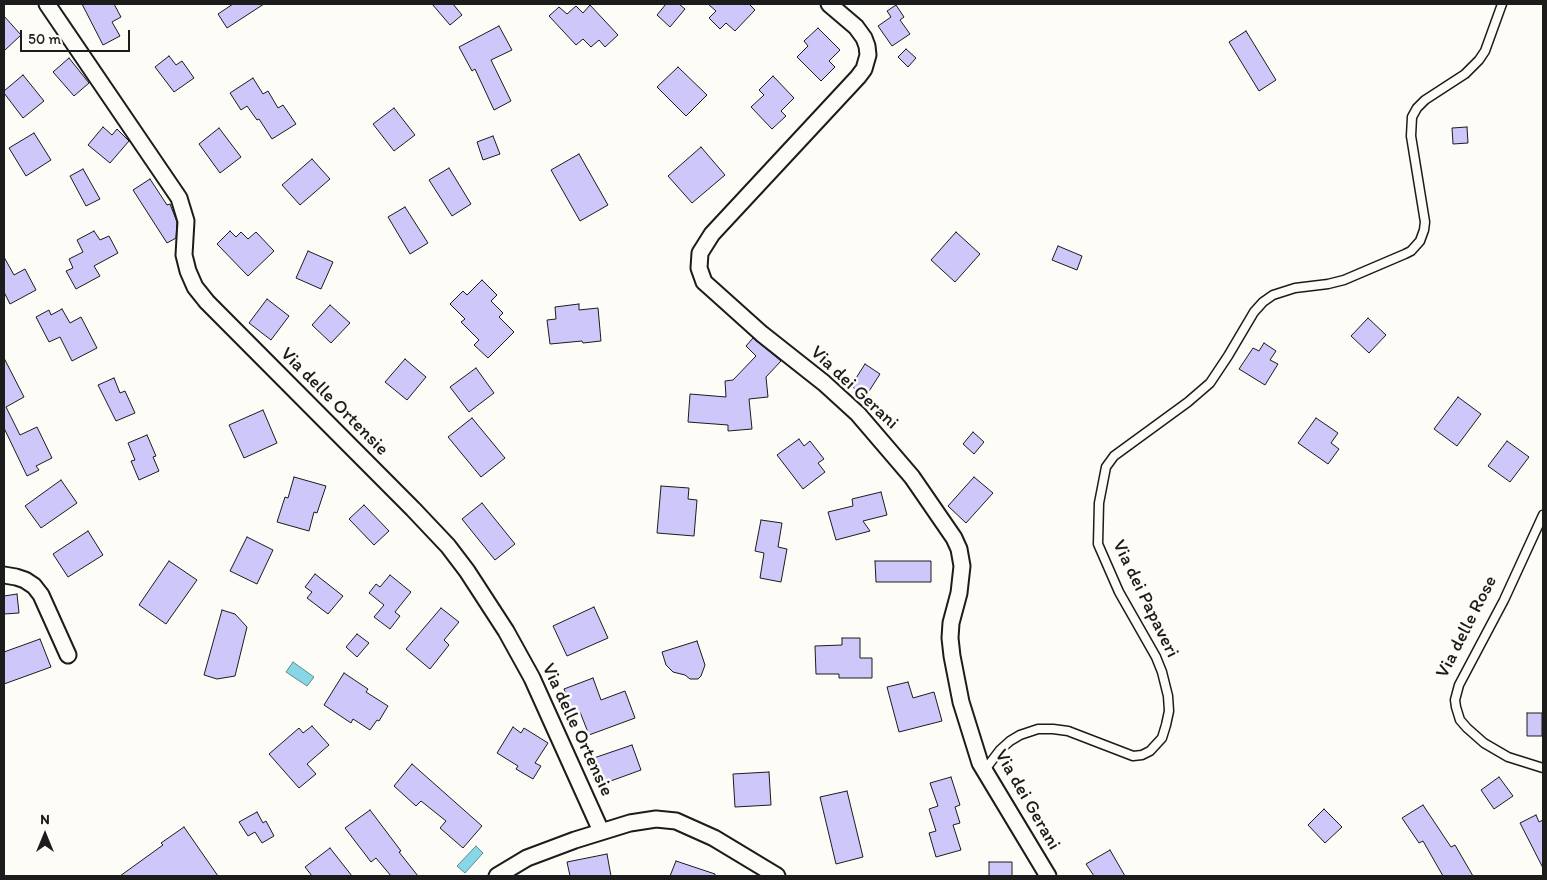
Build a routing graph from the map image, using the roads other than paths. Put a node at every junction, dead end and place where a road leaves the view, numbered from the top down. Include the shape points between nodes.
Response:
1 (47, 4) edge
2 (829, 4) edge
3 (1502, 4) edge
4 (1543, 515) edge
5 (4, 575) edge
6 (68, 655) dead end
7 (1543, 768) edge
8 (984, 771) junction
9 (601, 831) junction
10 (497, 876) edge
11 (777, 876) edge
12 (1048, 876) edge

1 - 9 street, Via delle Ortensie via 180,198 186,217 186,263 200,293 413,508 462,564 499,619 532,678
2 - 8 street, Via dei Gerani via 864,38 868,55 864,69 712,234 700,252 699,268 703,279 713,290 858,414 912,477 954,538 960,549 962,566 951,623 951,650 963,708
3 - 8 lane, Via dei Papaveri via 1479,60 1425,100 1412,117 1411,136 1424,213 1420,242 1405,254 1344,280 1295,288 1263,302 1210,382 1114,456 1106,467 1099,503 1098,544 1116,586 1162,672 1169,710 1162,738 1150,751 1132,756 1068,731 1038,730 1010,741
4 - 7 lane, Via delle Rose via 1504,600 1459,685 1455,700 1460,720 1484,743 1508,757
5 - 6 street via 25,580 41,595
8 - 12 street, Via dei Gerani
9 - 10 street via 537,854
9 - 11 street via 642,820 676,821 714,838

